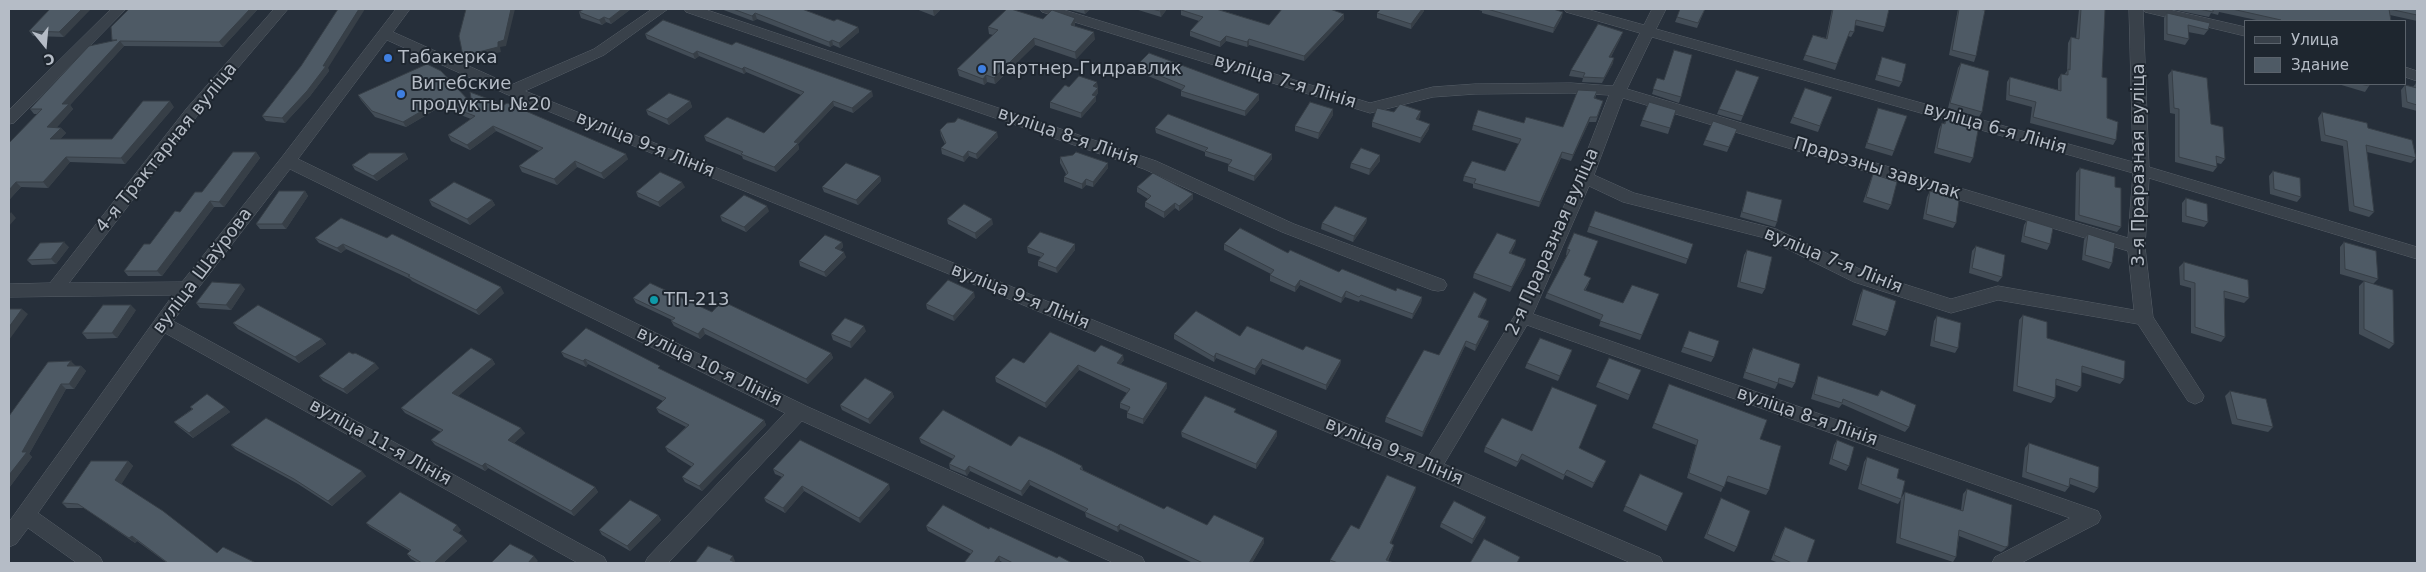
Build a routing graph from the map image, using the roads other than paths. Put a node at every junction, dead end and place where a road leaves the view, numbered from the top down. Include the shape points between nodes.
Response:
1 (119, 9) edge
2 (281, 9) edge
3 (403, 9) edge
4 (661, 9) edge
5 (691, 9) edge
6 (1047, 9) edge
7 (1571, 9) edge
8 (1659, 9) edge
9 (2136, 9) edge
10 (2150, 9) edge
11 (1648, 31) junction
12 (2244, 32) edge
13 (386, 34) junction
14 (511, 91) junction
15 (1618, 91) junction
16 (9, 119) edge
17 (288, 161) junction
18 (2141, 170) junction
19 (1584, 178) junction
20 (2136, 248) junction
21 (2417, 253) edge
22 (1438, 286) dead end
23 (187, 288) junction
24 (55, 289) junction
25 (9, 290) edge
26 (1523, 317) junction
27 (2144, 318) junction
28 (163, 324) junction
29 (2195, 396) dead end
30 (799, 411) junction
31 (1432, 467) junction
32 (26, 515) junction
33 (9, 538) edge
34 (93, 563) edge
35 (597, 563) edge
36 (655, 563) edge
37 (1135, 563) edge
38 (1653, 563) edge
39 (2002, 563) edge

1 - 16 street
2 - 24 street, 4-я Трактарная вуліца via 192,112
3 - 13 street, вуліца Шаўрова
4 - 14 street via 599,52
5 - 22 street, вуліца 8-я Лінія via 1150,165 1288,228
6 - 15 street, вуліца 7-я Лінія via 1370,108 1433,92 1476,89
7 - 11 street, вуліца 6-я Лінія
8 - 11 street, 2-я Праразная вуліца
9 - 18 street, 3-я Праразная вуліца
10 - 12 street
11 - 15 street, 2-я Праразная вуліца
11 - 18 street, вуліца 6-я Лінія
13 - 14 street, вуліца 9-я Лінія
13 - 17 street, вуліца Шаўрова
14 - 31 street, вуліца 9-я Лінія
15 - 19 street, 2-я Праразная вуліца
15 - 20 street, Прарэзны завулак
17 - 23 street, вуліца Шаўрова
17 - 30 street, вуліца 10-я Лінія
18 - 20 street, 3-я Праразная вуліца
18 - 21 street, вуліца 6-я Лінія
19 - 26 street, 2-я Праразная вуліца
19 - 27 street, вуліца 7-я Лінія via 1629,198 1770,233 1860,277 1951,306 1998,293
20 - 27 street, 3-я Праразная вуліца
23 - 24 street
23 - 28 street, вуліца Шаўрова
24 - 25 street
26 - 31 street, 2-я Праразная вуліца
26 - 39 street, вуліца 8-я Лінія via 2091,517
27 - 29 street, 3-я Праразная вуліца
28 - 32 street, вуліца Шаўрова
28 - 35 street, вуліца 11-я Лінія
30 - 36 street
30 - 37 street, вуліца 10-я Лінія
31 - 38 street, вуліца 9-я Лінія
32 - 33 street, вуліца Шаўрова
32 - 34 street

